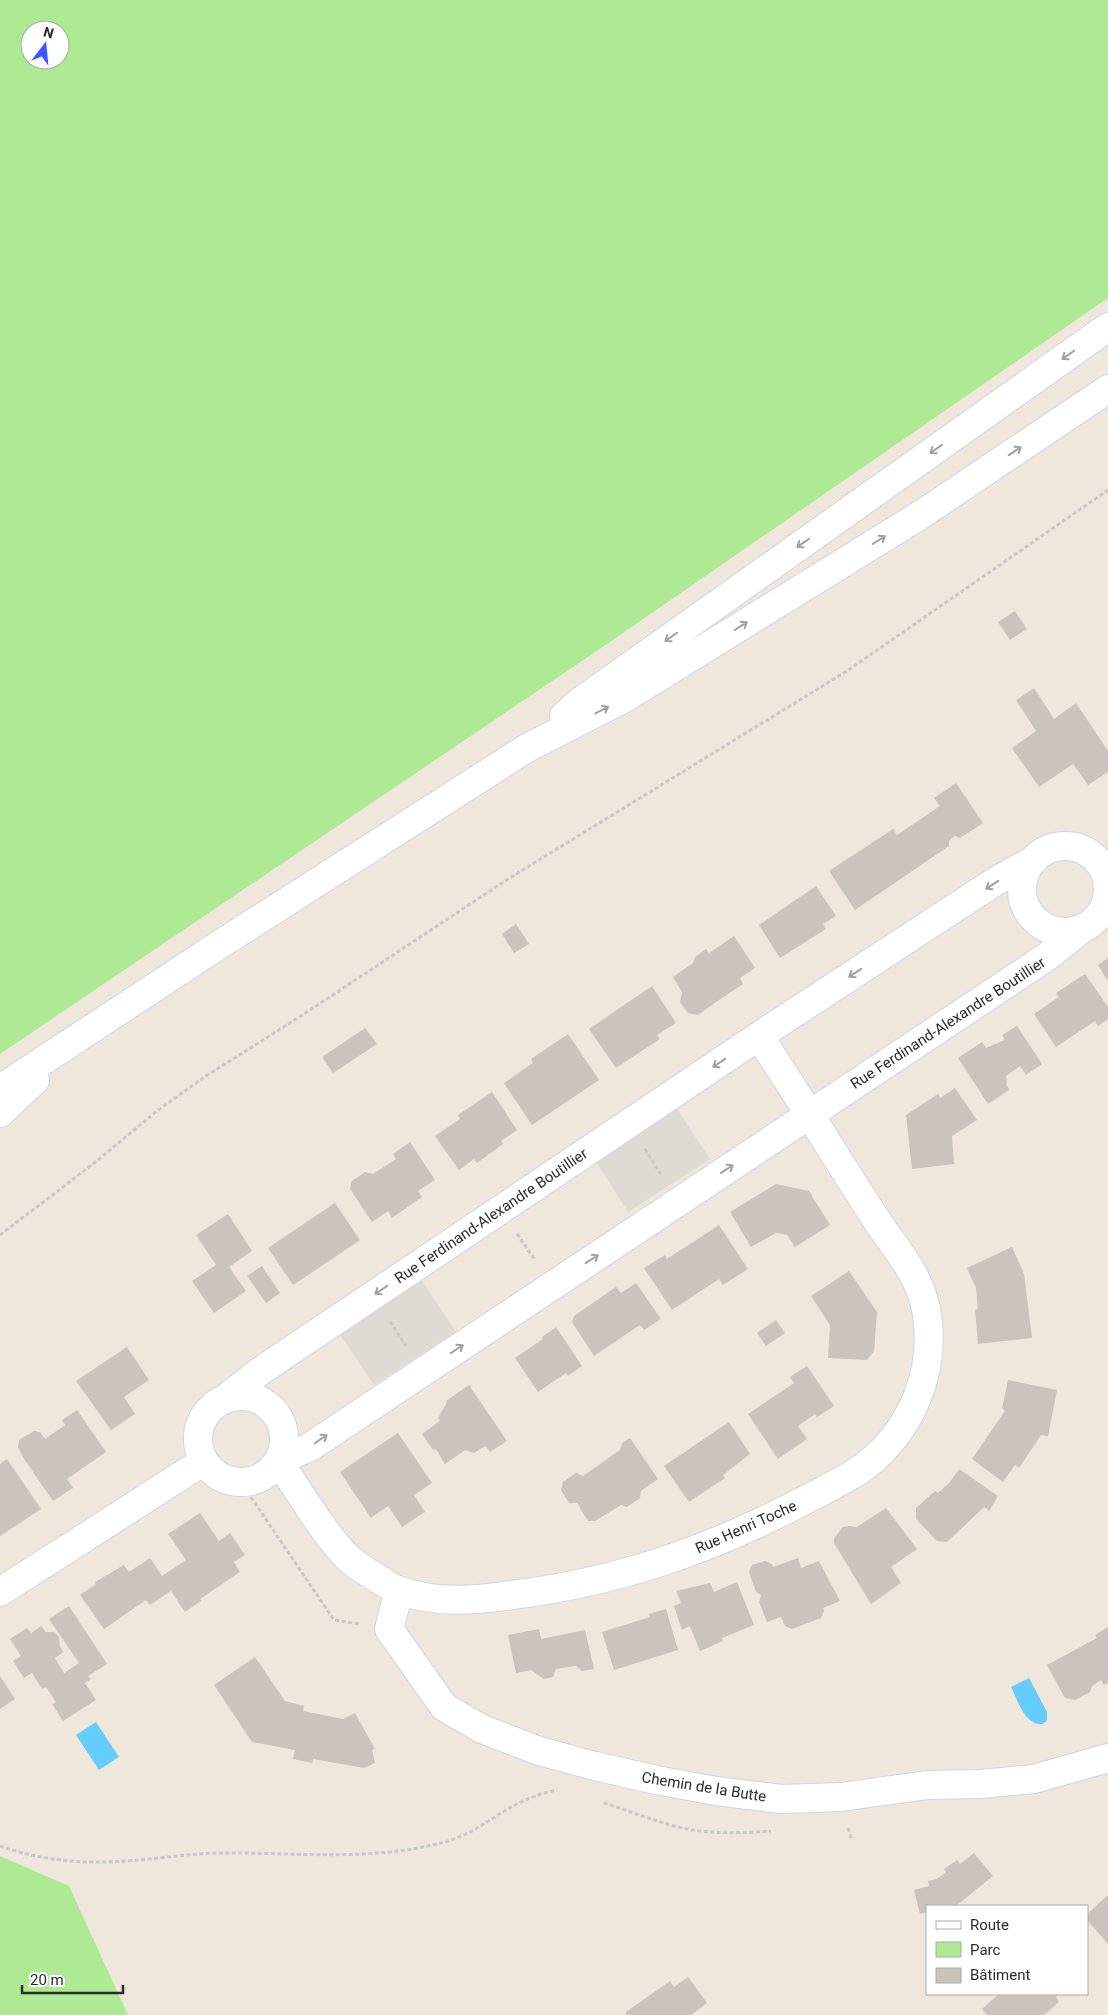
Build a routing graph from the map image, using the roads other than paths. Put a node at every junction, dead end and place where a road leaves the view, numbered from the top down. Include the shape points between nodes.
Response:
1 (1108, 327) edge
2 (1108, 388) edge
3 (528, 748) junction
4 (1034, 860) junction
5 (1103, 860) edge
6 (1084, 928) junction
7 (89, 1030) junction
8 (759, 1036) junction
9 (0, 1088) edge
10 (0, 1113) edge
11 (810, 1114) junction
12 (224, 1400) junction
13 (204, 1461) junction
14 (278, 1461) junction
15 (399, 1591) junction
16 (0, 1592) edge
17 (1108, 1758) edge

1 -> 3 street via 581,701
3 -> 2 street via 623,699 906,524
3 - 7 street
4 - 5 street via 1048,850 1066,846 1084,850
4 - 6 street via 1022,886 1024,902 1031,915 1041,925 1055,930 1070,932
4 -> 8 street, Rue Ferdinand-Alexandre Boutillier via 996,881
5 - 6 street via 1107,899 1101,913
6 - 11 street, Rue Ferdinand-Alexandre Boutillier via 1048,956
7 - 9 street
7 - 10 street
8 - 11 street
8 -> 12 street, Rue Ferdinand-Alexandre Boutillier via 259,1372
14 -> 11 street, Rue Ferdinand-Alexandre Boutillier via 310,1447
11 - 15 street, Rue Henri Toche via 919,1283 926,1304 928,1363 922,1385 904,1425 876,1458 834,1485 732,1536 671,1560 606,1578 536,1592 454,1600 426,1598
12 - 13 street via 210,1410 201,1424 198,1442
12 - 14 street via 237,1396 251,1397 274,1412 284,1437
13 - 14 street via 220,1476 240,1481 262,1476
13 - 16 street
14 - 15 street, Rue Henri Toche via 348,1558
15 - 17 street, Chemin de la Butte via 389,1628 444,1707 482,1729 539,1751 595,1766 716,1791 782,1798 1034,1779

